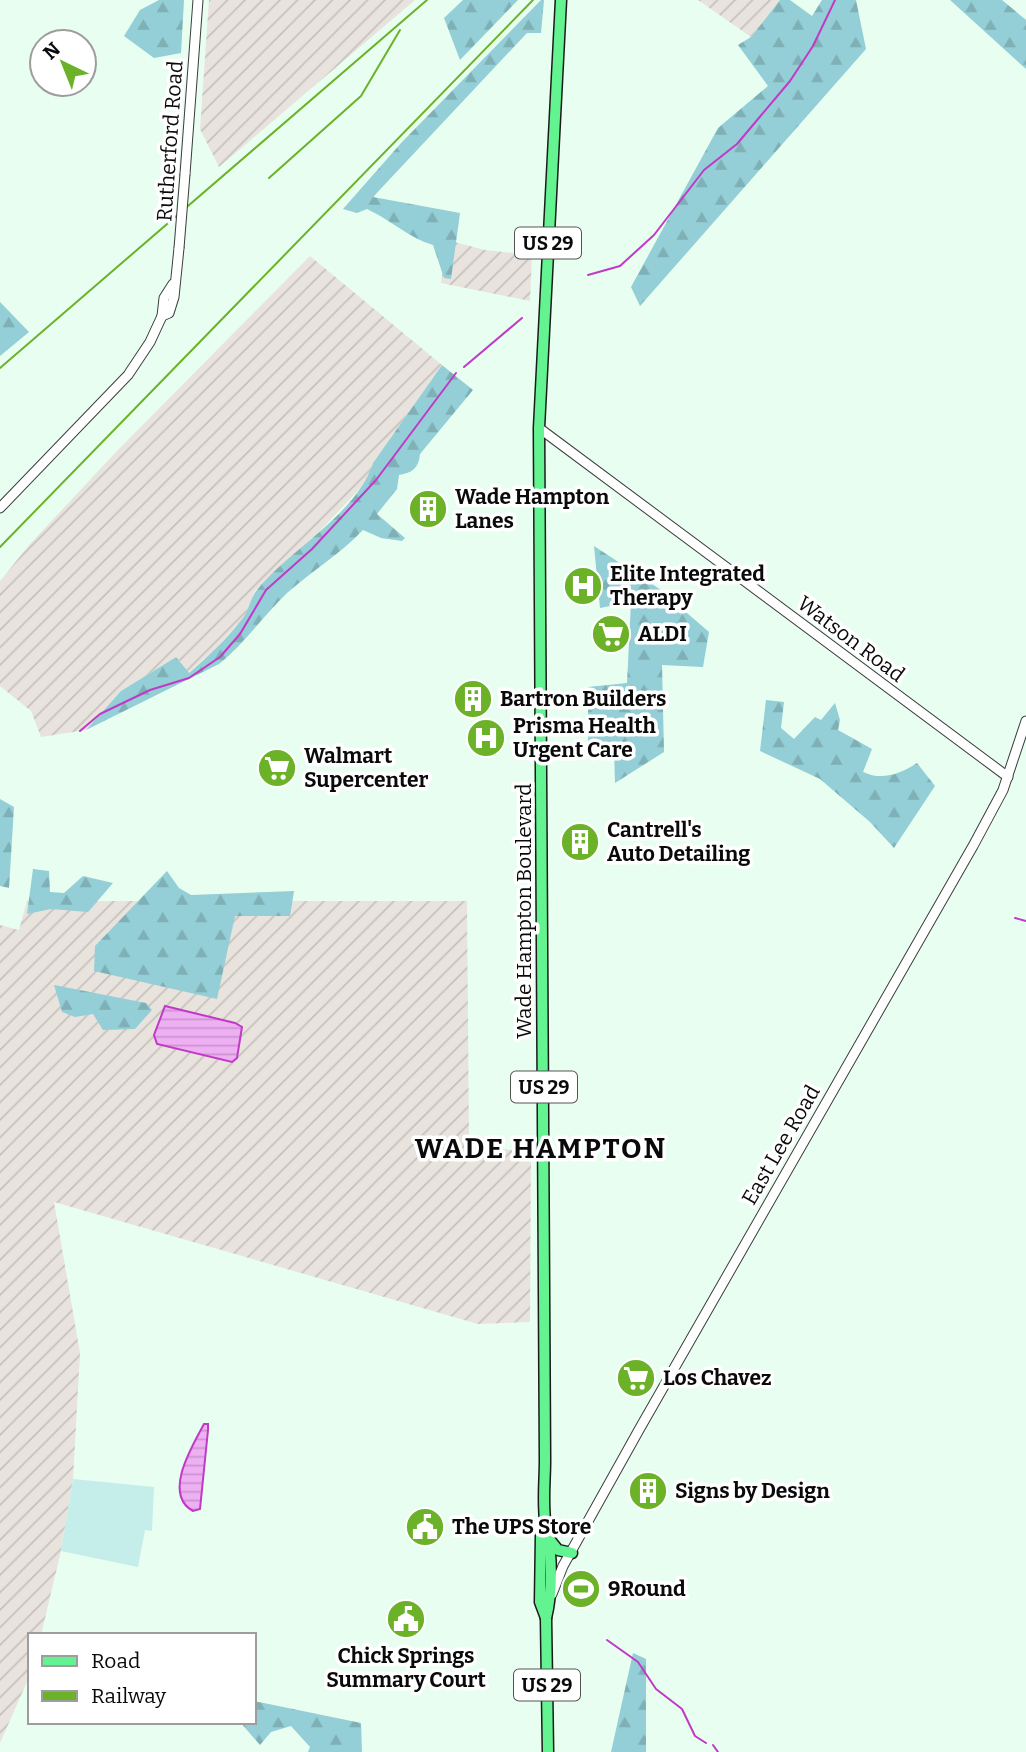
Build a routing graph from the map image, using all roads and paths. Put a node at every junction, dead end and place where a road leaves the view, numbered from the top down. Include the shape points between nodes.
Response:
1 (198, 0) edge
2 (561, 0) edge
3 (539, 428) junction
4 (0, 508) edge
5 (1026, 721) edge
6 (1008, 778) junction
7 (548, 1535) junction
8 (572, 1553) junction
9 (545, 1562) junction
10 (550, 1602) junction
11 (546, 1618) junction
12 (548, 1752) edge

1 - 4 street, Rutherford Road, bridge via 179,248 162,316 145,350 117,388
2 - 3 main road, Wade Hampton Boulevard / US 29
3 - 6 street, Watson Road
3 - 7 main road, Wade Hampton Boulevard / US 29
5 - 6 street, East Lee Road
6 - 8 street, East Lee Road
7 - 8 main road via 558,1550
7 - 9 main road, Wade Hampton Boulevard / US 29
8 - 9 street
8 - 10 street, East Lee Road
9 - 10 main road, Wade Hampton Boulevard / US 29
9 - 11 main road, Wade Hampton Boulevard / US 29 via 540,1602
10 - 11 main road, Wade Hampton Boulevard / US 29
11 - 12 main road, Wade Hampton Boulevard / US 29

